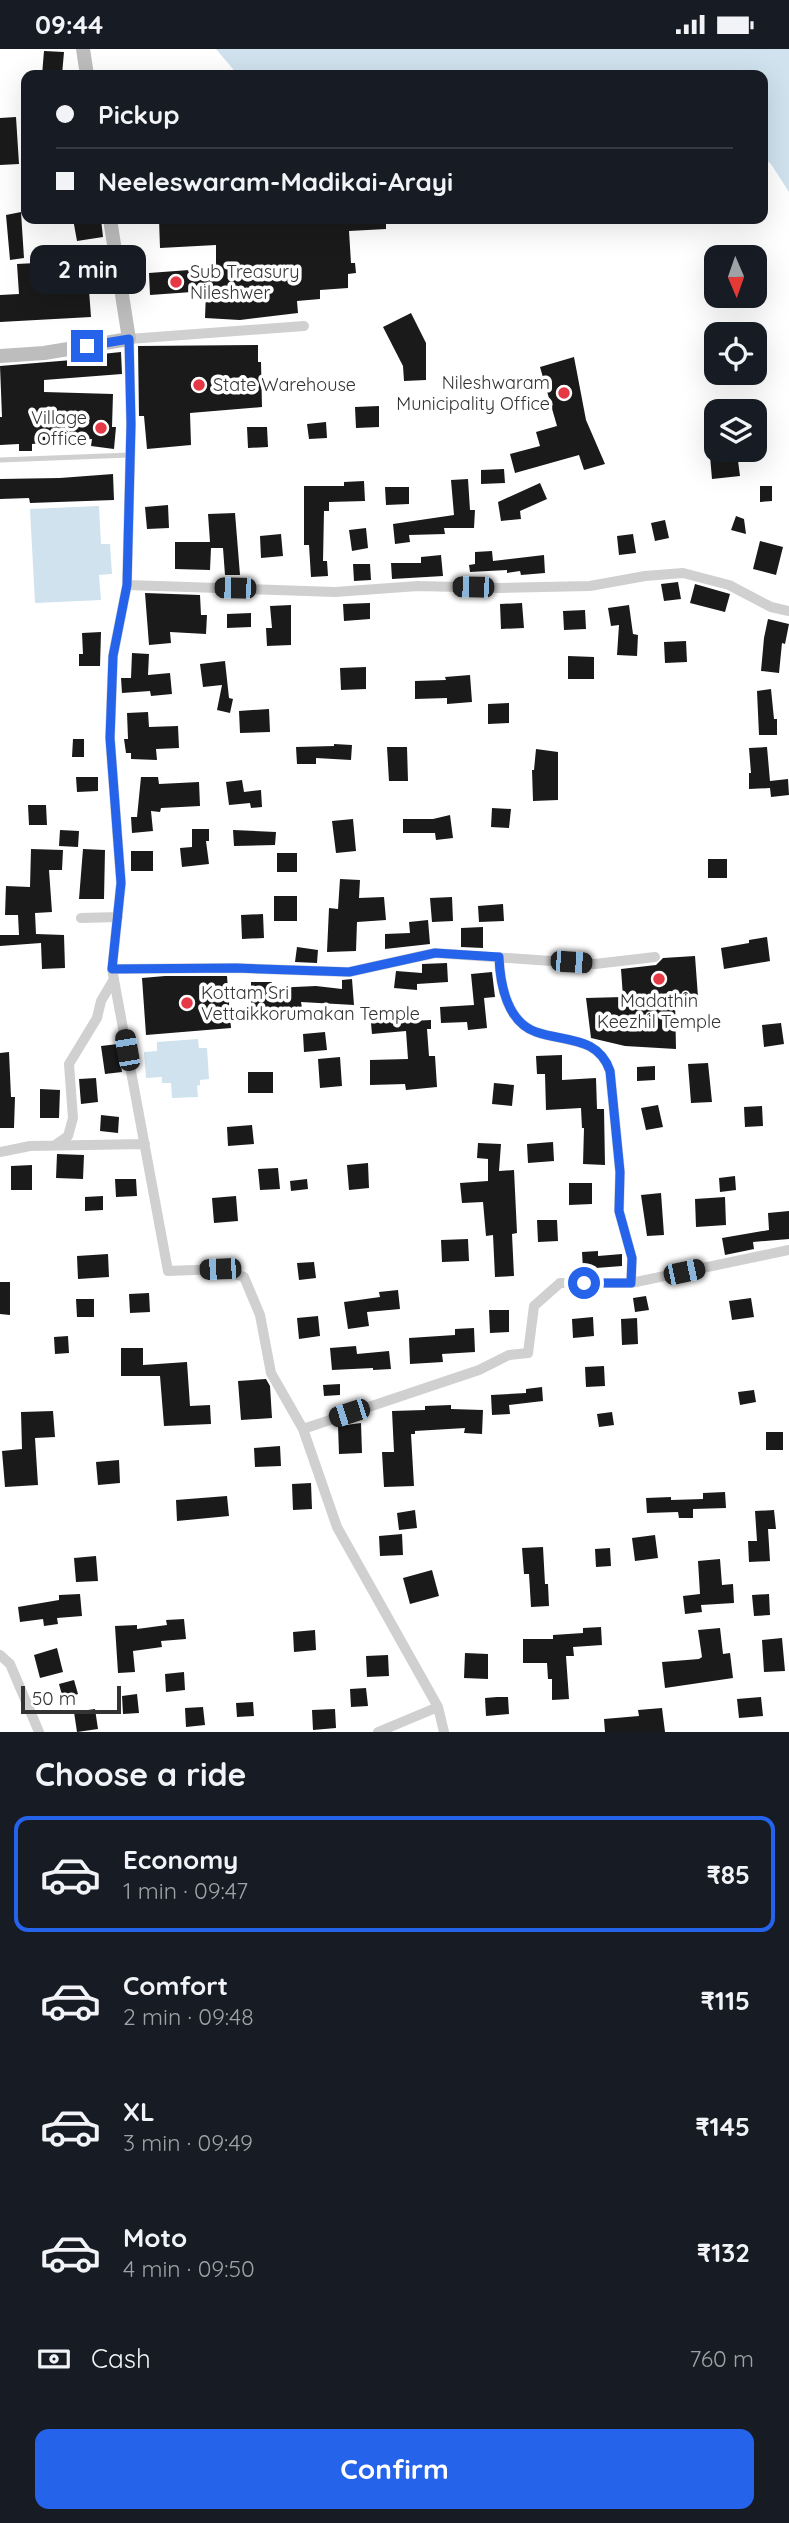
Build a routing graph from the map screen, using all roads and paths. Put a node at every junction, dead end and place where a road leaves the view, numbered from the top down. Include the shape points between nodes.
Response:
1 (83, 49) edge
2 (86, 70) edge
3 (111, 224) edge
4 (304, 326) dead end
5 (129, 339) junction
6 (0, 356) edge
7 (130, 455) junction
8 (0, 460) edge
9 (127, 585) junction
10 (789, 611) edge
11 (118, 917) junction
12 (81, 918) dead end
13 (499, 957) junction
14 (655, 957) dead end
15 (113, 974) junction
16 (55, 1145) junction
17 (145, 1145) junction
18 (0, 1152) edge
19 (789, 1250) edge
20 (631, 1283) junction
21 (303, 1429) junction
22 (0, 1655) edge
23 (438, 1707) junction
24 (39, 1732) edge
25 (378, 1732) edge
26 (444, 1732) edge

1 - 2 main road
3 - 5 main road
4 - 5 street
5 - 6 main road
5 - 7 street
7 - 8 lane
7 - 9 street
9 - 10 street via 335,592 418,586 590,586 683,573
9 - 11 street via 113,656 110,738 121,883
11 - 12 street
11 - 15 street
13 - 14 street via 595,964
13 - 15 street via 435,953 349,972 236,968
13 - 20 street via 503,994 521,1023 536,1032 587,1045 606,1057 620,1172 619,1211 632,1258
15 - 16 street via 97,1018 69,1064 74,1118 68,1136
15 - 17 street
16 - 17 street
16 - 18 street
17 - 21 street via 168,1271 220,1269 244,1277 260,1315 271,1373
19 - 20 street
20 - 21 street via 560,1283 534,1306 528,1353 509,1355 479,1370
21 - 23 street via 337,1527
22 - 24 street via 10,1664
23 - 25 street
23 - 26 street

